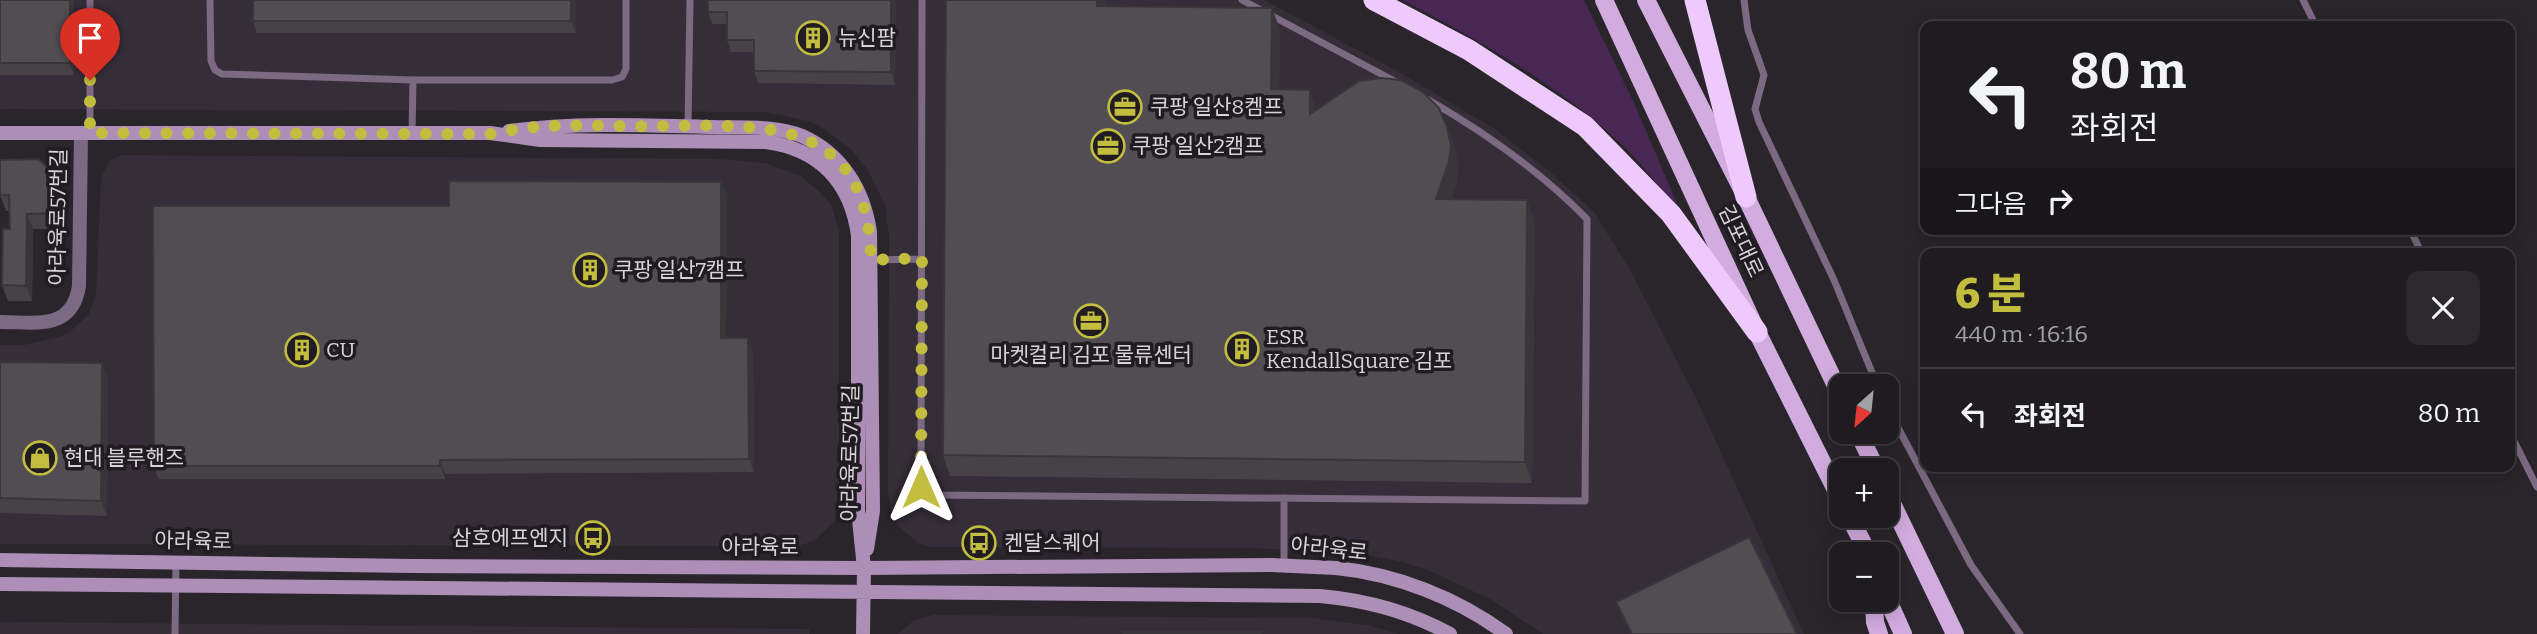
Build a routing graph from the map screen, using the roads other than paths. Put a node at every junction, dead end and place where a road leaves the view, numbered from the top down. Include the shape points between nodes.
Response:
1 (90, 0) edge
2 (210, 0) edge
3 (626, 0) edge
4 (690, 0) edge
5 (922, 0) edge
6 (1242, 0) edge
7 (1374, 0) edge
8 (1604, 0) edge
9 (1646, 0) edge
10 (1695, 0) edge
11 (1744, 0) edge
12 (2303, 0) edge
13 (2314, 21) edge
14 (413, 80) junction
15 (1408, 88) edge
16 (1419, 94) edge
17 (688, 126) junction
18 (0, 133) edge
19 (85, 133) junction
20 (412, 133) junction
21 (490, 134) junction
22 (1746, 197) junction
23 (922, 258) junction
24 (871, 260) junction
25 (0, 322) edge
26 (1757, 332) junction
27 (1830, 374) edge
28 (1873, 374) edge
29 (1899, 430) edge
30 (2515, 443) edge
31 (1920, 470) edge
32 (1921, 472) edge
33 (1829, 476) edge
34 (2537, 487) edge
35 (1284, 498) junction
36 (1899, 518) edge
37 (0, 561) edge
38 (176, 562) junction
39 (1284, 566) junction
40 (864, 568) junction
41 (0, 584) edge
42 (176, 584) junction
43 (864, 593) junction
44 (1875, 612) edge
45 (1893, 612) edge
46 (1956, 630) edge
47 (175, 634) edge
48 (863, 634) edge
49 (1450, 634) edge
50 (1506, 634) edge
51 (1879, 634) edge
52 (1903, 634) edge
53 (2020, 634) edge

1 - 19 lane
2 - 14 lane via 211,61 222,74
3 - 14 lane via 626,69 622,77
4 - 17 lane
5 - 23 lane
6 - 15 lane
7 - 26 highway via 1469,50 1585,126 1671,215
8 - 26 main road, 김포대로
9 - 22 main road, 김포대로
10 - 22 highway
11 - 28 lane via 1748,30 1764,75 1755,109 1759,122 1835,280
12 - 13 lane
14 - 20 lane
16 - 35 lane via 1507,149 1587,219 1584,501
17 - 21 street, 아라육로57번길 via 540,127
17 - 24 street, 아라육로57번길 via 785,131 827,151 862,196
18 - 19 street, 아라육로57번길
19 - 20 street, 아라육로57번길
19 - 25 street, 아라육로57번길 via 79,286 74,306 51,321
20 - 21 street, 아라육로57번길
21 - 40 street, 아라육로57번길 via 540,139 766,142 812,157 838,181 853,210 858,236 858,510
22 - 27 main road, 김포대로
23 - 24 lane
23 - 35 lane via 921,487 925,494
24 - 40 street, 아라육로57번길 via 873,511
26 - 33 main road, 김포대로
29 - 31 lane
30 - 34 lane
32 - 53 lane via 1970,565
35 - 39 lane
36 - 46 main road
37 - 38 street, 아라육로
38 - 40 street, 아라육로
38 - 42 lane
39 - 40 street, 아라육로
39 - 50 street, 아라육로 via 1390,578 1471,611
40 - 43 street
41 - 42 street, 아라육로
42 - 43 street, 아라육로
42 - 47 lane
43 - 48 street
43 - 49 street, 아라육로 via 1320,596 1398,611
44 - 51 main road
45 - 52 main road

